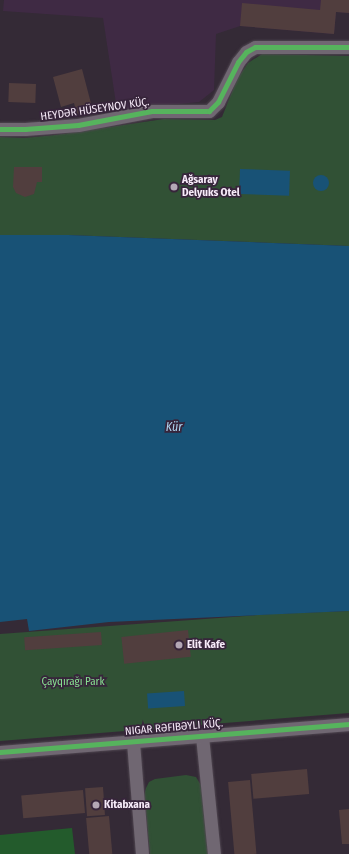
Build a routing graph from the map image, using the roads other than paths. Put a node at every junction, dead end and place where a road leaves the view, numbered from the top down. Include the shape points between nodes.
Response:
1 (349, 47) edge
2 (0, 129) edge
3 (349, 724) edge
4 (202, 736) junction
5 (133, 742) junction
6 (0, 752) edge
7 (142, 854) edge
8 (214, 854) edge

1 - 2 street, HEYDƏR HÜSEYNOV KÜÇ. via 255,47 246,52 238,62 218,102 209,111 152,112 78,125
3 - 4 street, NIGAR RƏFIBƏYLI KÜÇ.
4 - 5 street, NIGAR RƏFIBƏYLI KÜÇ.
4 - 8 street
5 - 6 street, NIGAR RƏFIBƏYLI KÜÇ.
5 - 7 street

